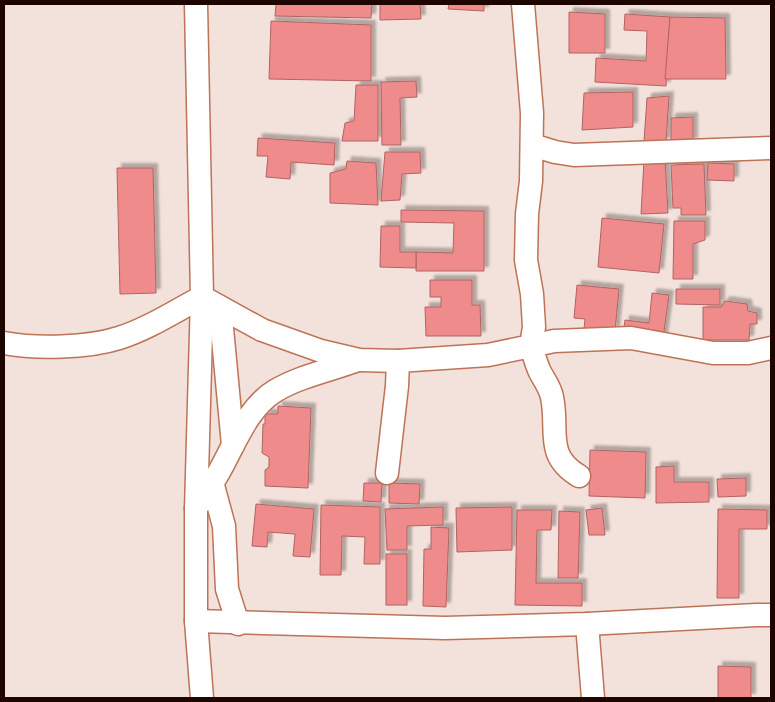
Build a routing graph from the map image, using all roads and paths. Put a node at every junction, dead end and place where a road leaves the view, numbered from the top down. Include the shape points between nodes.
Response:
1 (196, 4) edge
2 (522, 4) edge
3 (532, 145) junction
4 (771, 148) edge
5 (211, 302) junction
6 (4, 343) edge
7 (531, 346) junction
8 (771, 348) edge
9 (359, 360) junction
10 (398, 361) junction
11 (233, 445) junction
12 (386, 473) dead end
13 (579, 476) dead end
14 (212, 482) junction
15 (196, 508) junction
16 (771, 616) edge
17 (196, 621) junction
18 (238, 624) junction
19 (587, 624) junction
20 (202, 698) edge
21 (594, 698) edge

1 - 5 street
2 - 3 street
3 - 4 street via 574,155
3 - 7 street via 526,260 534,327
5 - 6 street via 119,338 92,344
5 - 9 street via 262,330 321,352
5 - 11 street
5 - 15 street
7 - 8 street via 554,341 631,338 713,353 748,353
7 - 10 street via 488,354
7 - 13 street via 552,396 555,444 560,460
9 - 10 street
9 - 11 street via 274,392 260,404
10 - 12 street
11 - 14 street
14 - 15 street
14 - 18 street via 224,526 228,589
15 - 17 street
16 - 19 street
17 - 18 street
17 - 20 street
18 - 19 street via 445,628
19 - 21 street

